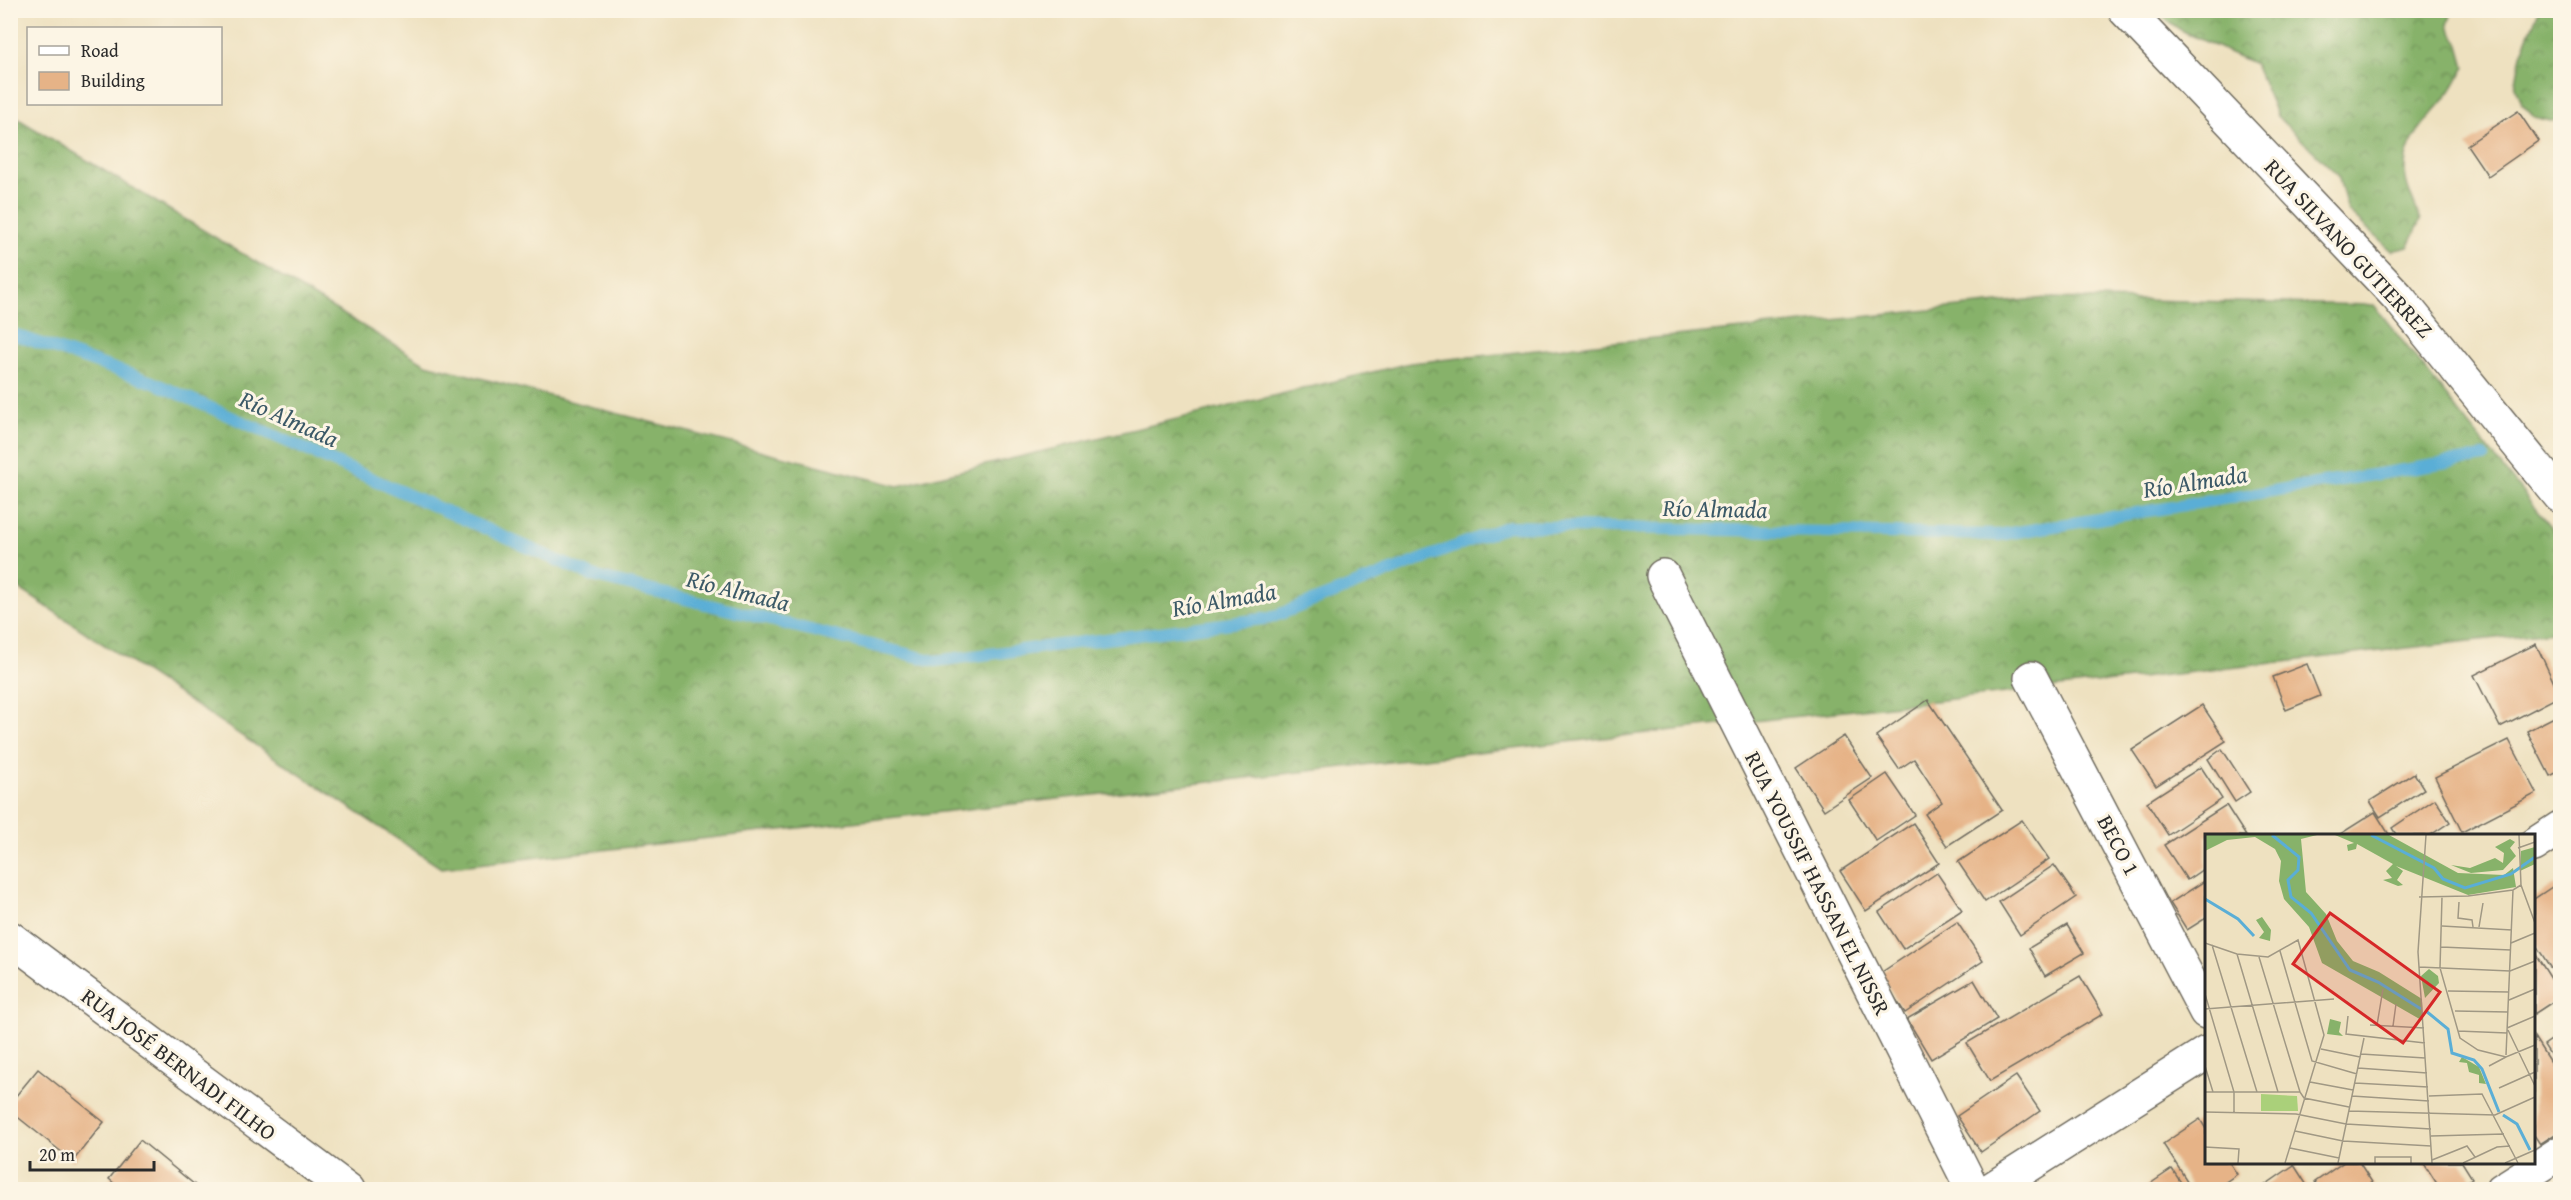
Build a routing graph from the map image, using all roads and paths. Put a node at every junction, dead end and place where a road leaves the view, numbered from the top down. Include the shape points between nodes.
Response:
1 (2125, 10) edge
2 (2560, 495) edge
3 (1663, 576) dead end
4 (2031, 678) dead end
5 (2560, 828) edge
6 (2535, 844) edge
7 (10, 938) edge
8 (2205, 1010) edge
9 (2205, 1054) edge
10 (2560, 1153) edge
11 (348, 1190) edge
12 (1973, 1190) edge
13 (1990, 1190) edge
14 (2502, 1190) edge

1 - 2 street, RUA SILVANO GUTIERREZ via 2397,297
3 - 12 street, RUA YOUSSIF HASSAN EL NISSR
4 - 8 street, BECO 1
5 - 6 street
7 - 11 street, RUA JOSÉ BERNADI FILHO
9 - 13 street
10 - 14 street

